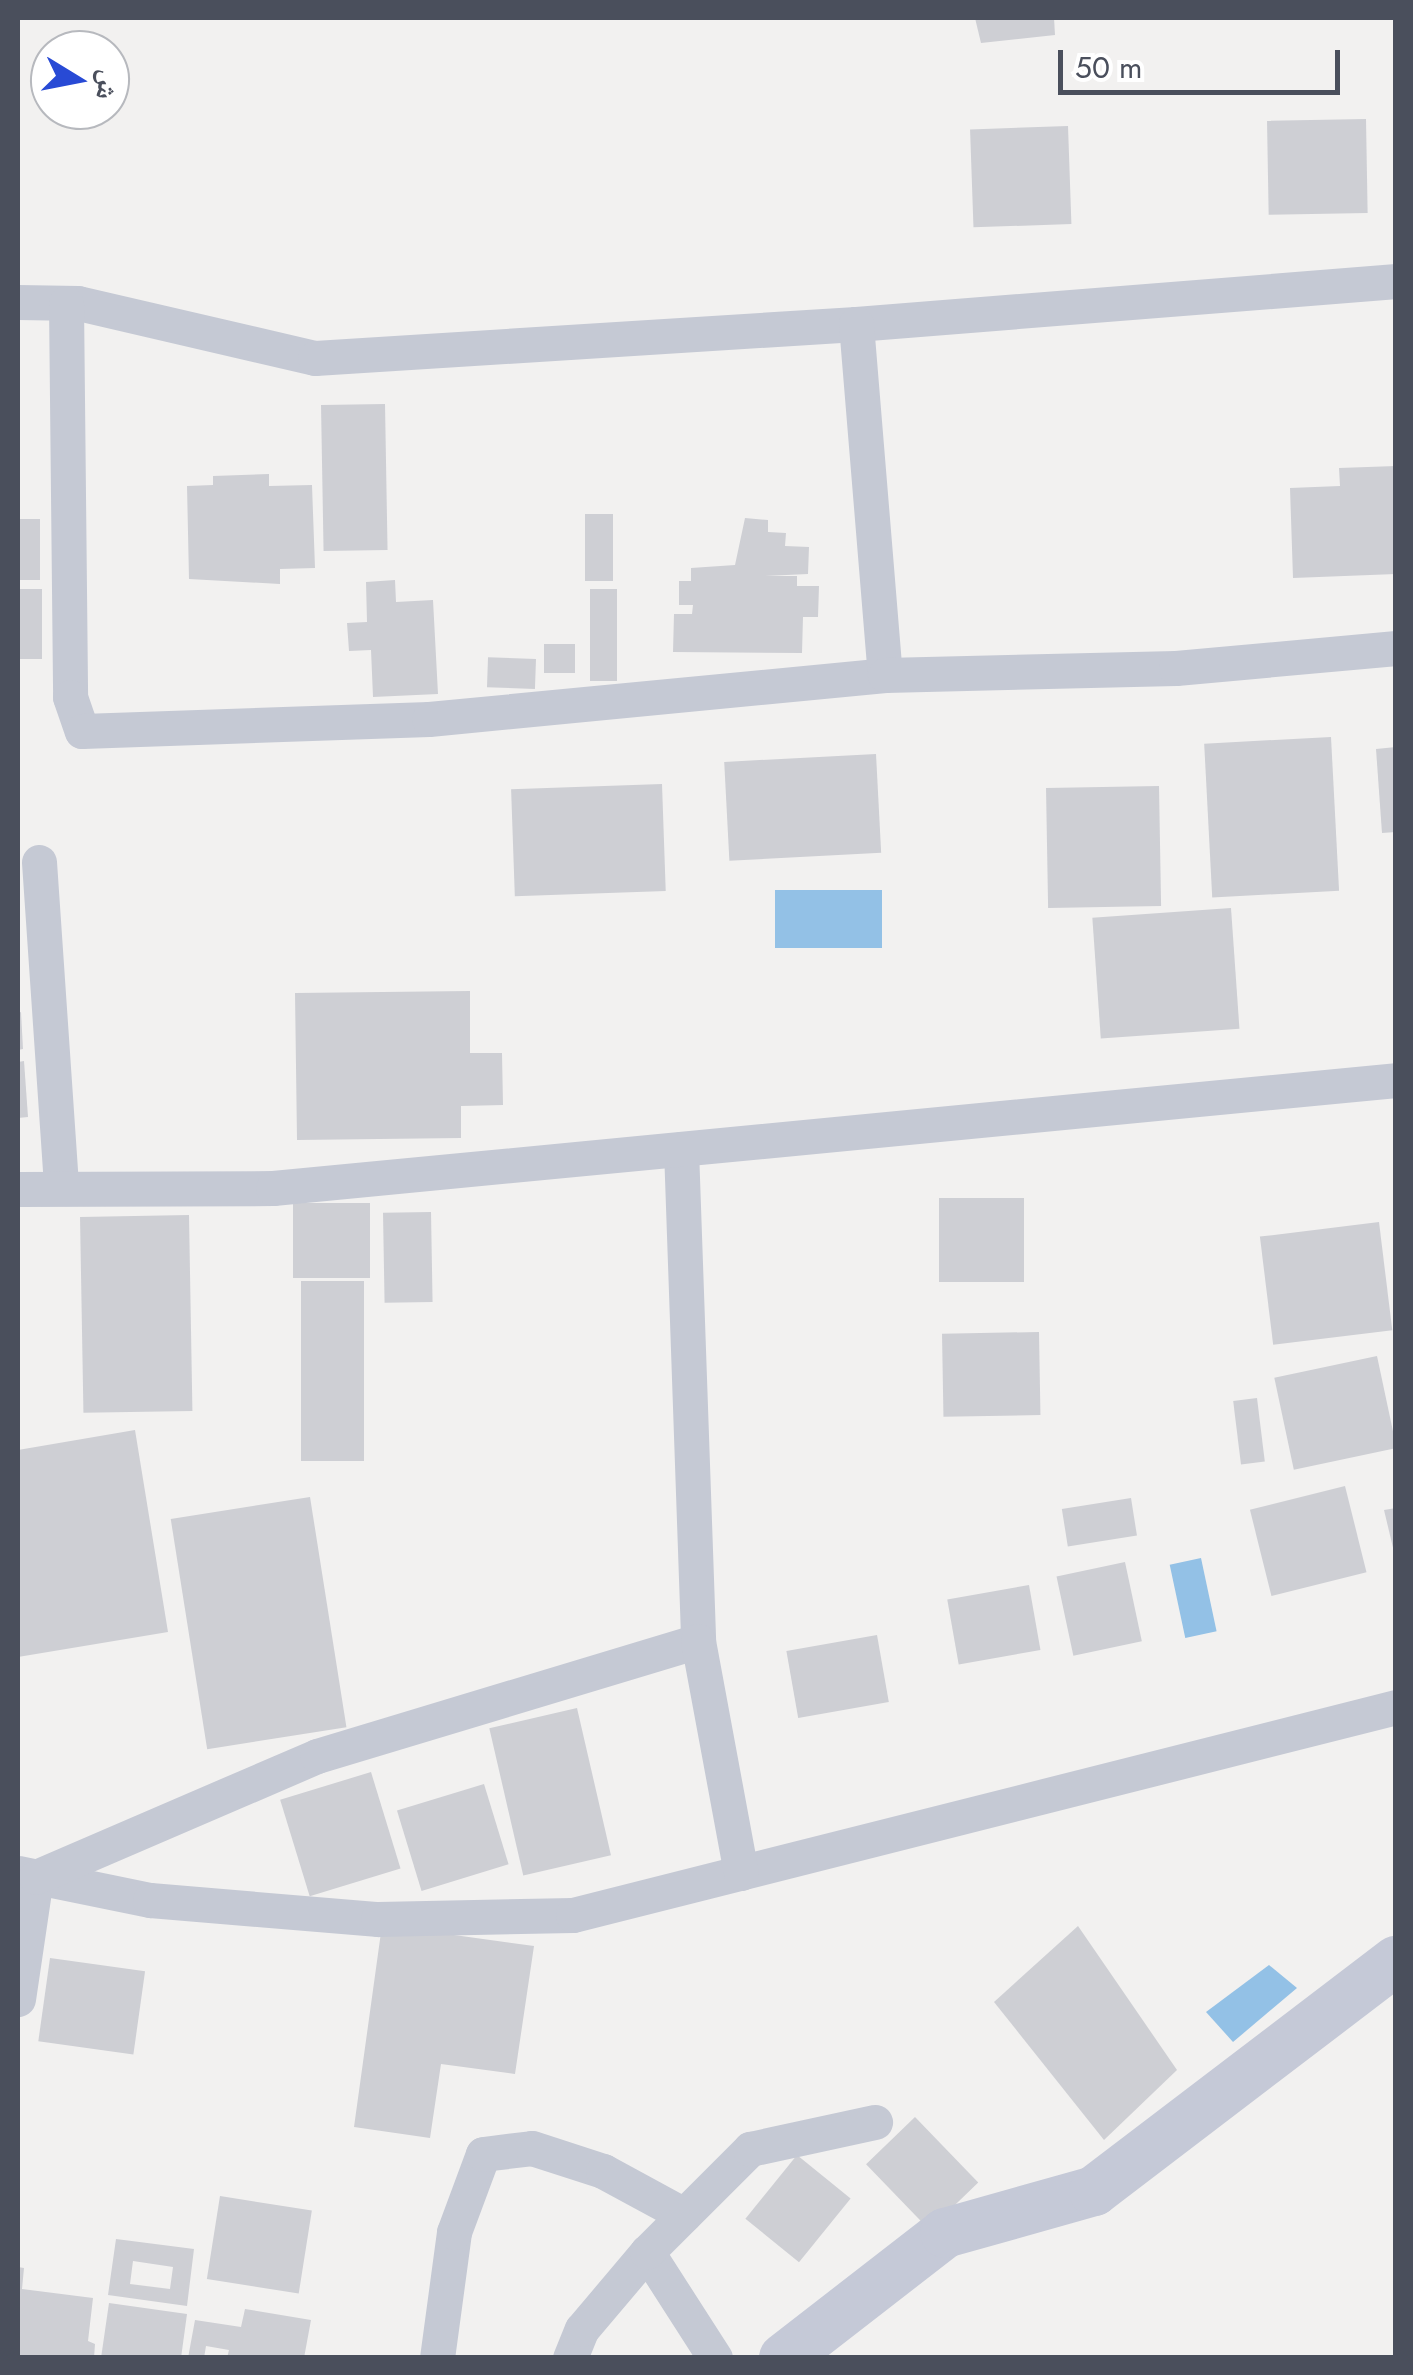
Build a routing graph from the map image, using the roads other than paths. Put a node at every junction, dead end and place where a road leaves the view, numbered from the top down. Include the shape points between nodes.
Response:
1 (1396, 281) edge
2 (18, 302) edge
3 (66, 303) junction
4 (856, 324) junction
5 (1396, 648) edge
6 (885, 676) junction
7 (39, 862) dead end
8 (1396, 1080) edge
9 (681, 1148) junction
10 (61, 1186) junction
11 (18, 1188) edge
12 (698, 1642) junction
13 (1396, 1707) edge
14 (741, 1873) junction
15 (27, 1875) edge
16 (1389, 1976) edge
17 (18, 1999) edge
18 (875, 2122) dead end
19 (684, 2215) junction
20 (647, 2252) junction
21 (438, 2358) edge
22 (570, 2358) edge
23 (715, 2358) edge
24 (784, 2358) edge

1 - 4 street
2 - 3 street
3 - 4 street via 316,358
3 - 6 street via 70,696 82,731 429,719
4 - 6 street
5 - 6 street via 1176,668
7 - 10 street
8 - 9 street
9 - 10 street via 273,1188
9 - 12 street
10 - 11 street
12 - 14 street
12 - 15 street via 317,1756
13 - 14 street
14 - 15 street via 573,1915 378,1919 150,1900
15 - 17 street
16 - 24 street via 1094,2190 945,2233
18 - 19 street via 750,2149
19 - 20 street
19 - 21 street via 603,2172 532,2148 484,2154 454,2232
20 - 22 street via 582,2329
20 - 23 street

